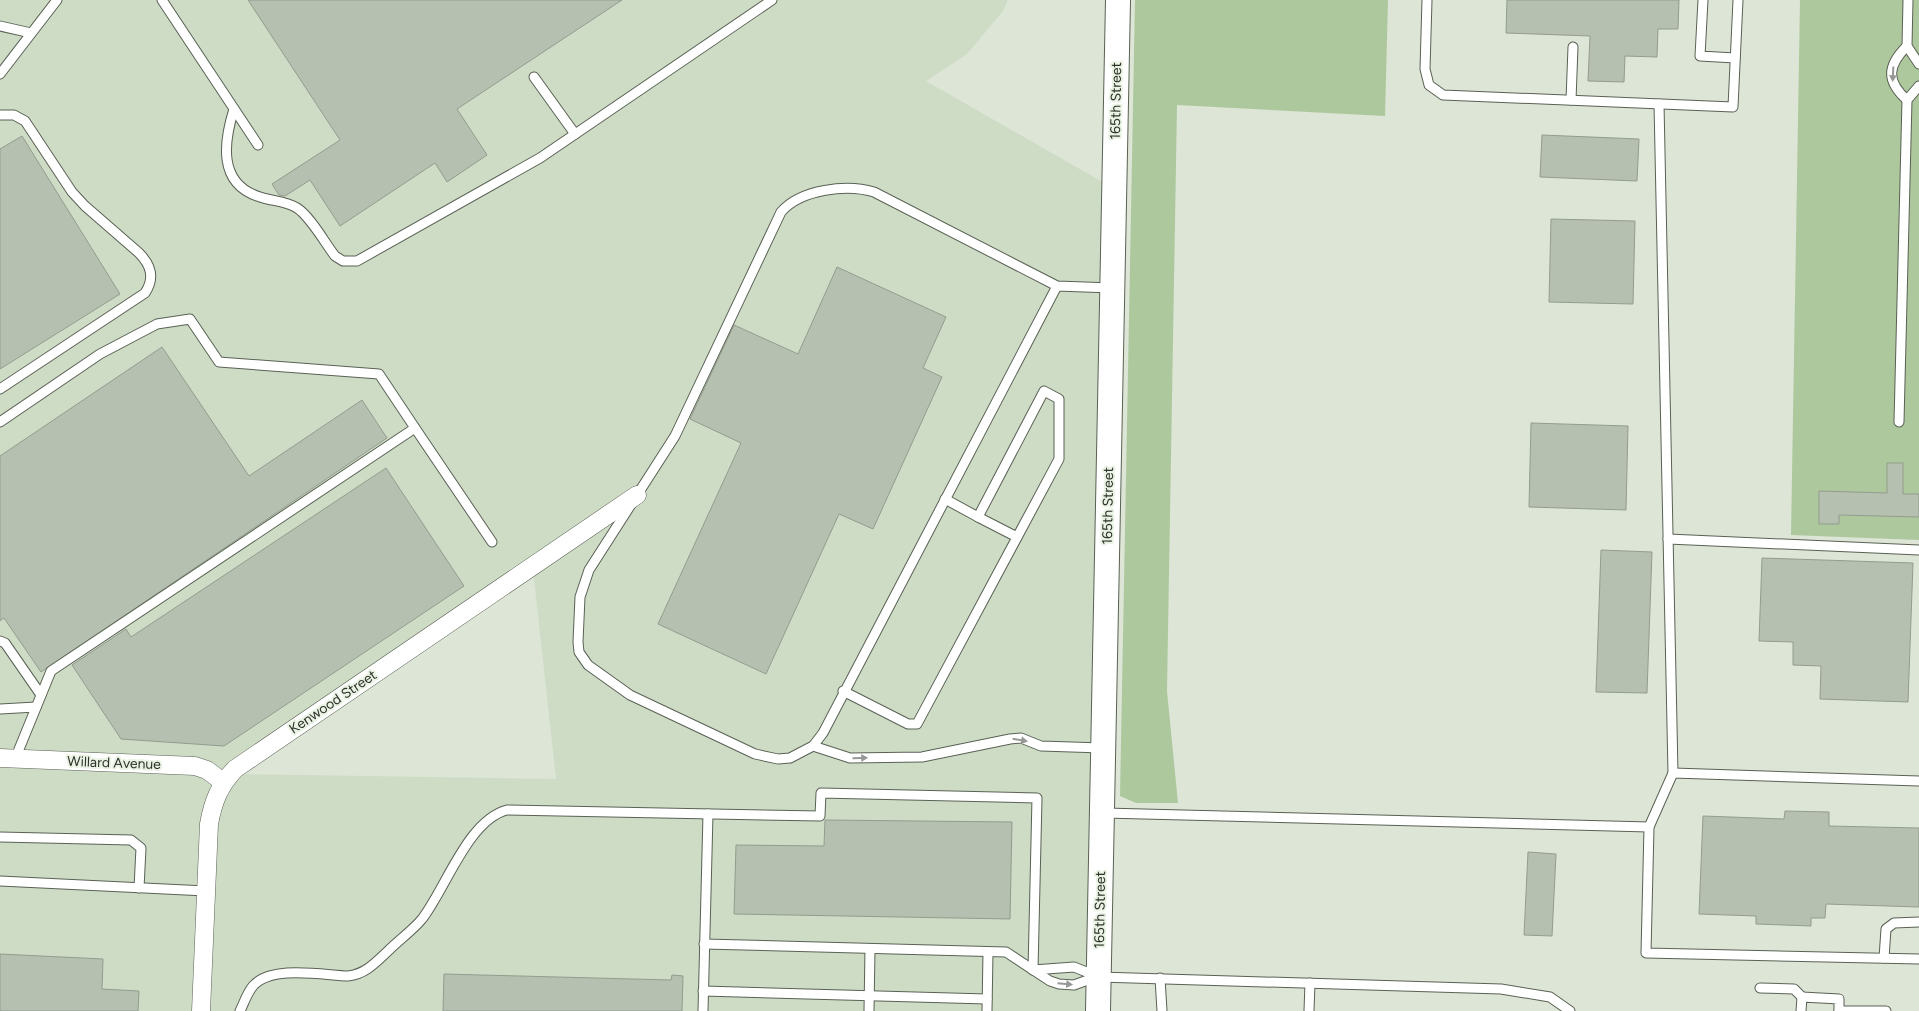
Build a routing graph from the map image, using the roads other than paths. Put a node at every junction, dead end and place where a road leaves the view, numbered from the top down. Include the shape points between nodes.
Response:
1 (57, 0) edge
2 (162, 0) edge
3 (772, 0) edge
4 (1118, 0) edge
5 (1427, 0) edge
6 (1703, 0) edge
7 (1738, 0) edge
8 (1908, 0) edge
9 (0, 26) edge
10 (31, 33) junction
11 (1907, 46) junction
12 (1573, 47) dead end
13 (1735, 58) junction
14 (1919, 64) edge
15 (0, 74) edge
16 (534, 77) dead end
17 (1919, 86) edge
18 (1571, 100) junction
19 (1907, 100) junction
20 (1659, 104) junction
21 (234, 109) junction
22 (0, 115) edge
23 (575, 134) junction
24 (258, 145) dead end
25 (1057, 286) junction
26 (1112, 288) junction
27 (0, 389) edge
28 (0, 422) edge
29 (1899, 422) dead end
30 (415, 428) junction
31 (637, 495) junction
32 (945, 499) junction
33 (978, 517) junction
34 (1017, 537) junction
35 (1668, 539) junction
36 (492, 542) dead end
37 (1919, 550) edge
38 (0, 641) edge
39 (843, 691) junction
40 (41, 695) junction
41 (36, 706) junction
42 (0, 709) edge
43 (813, 746) junction
44 (1103, 748) junction
45 (7, 759) edge
46 (1673, 773) junction
47 (1919, 781) edge
48 (223, 782) junction
49 (1102, 813) junction
50 (708, 814) junction
51 (1649, 827) junction
52 (0, 838) edge
53 (0, 881) edge
54 (139, 888) junction
55 (206, 891) junction
56 (1919, 922) edge
57 (704, 944) junction
58 (870, 949) junction
59 (988, 952) junction
60 (1884, 958) junction
61 (1919, 958) edge
62 (1033, 970) junction
63 (1099, 976) junction
64 (1160, 978) junction
65 (1310, 983) junction
66 (1760, 988) dead end
67 (703, 991) junction
68 (869, 996) junction
69 (1802, 997) junction
70 (987, 999) junction
71 (201, 1011) edge
72 (240, 1011) edge
73 (702, 1011) edge
74 (869, 1011) edge
75 (987, 1011) edge
76 (1098, 1011) edge
77 (1162, 1011) edge
78 (1309, 1011) edge
79 (1570, 1011) edge
80 (1802, 1011) edge
81 (1840, 1011) edge
82 (1886, 1011) edge

1 - 10 lane
2 - 21 lane
3 - 23 lane
4 - 26 main road, 165th Street
5 - 18 lane via 1425,69 1429,85 1442,95
6 - 13 lane via 1700,56
7 - 13 lane
8 - 11 lane
9 - 10 lane
10 - 15 lane
11 - 14 lane
11 -> 19 lane via 1896,58 1890,74 1893,84
12 - 18 lane
13 - 20 lane via 1733,107
16 - 23 lane
17 - 19 lane
18 - 20 lane
19 - 29 lane
20 - 35 lane
21 - 23 lane via 225,148 234,178 250,193 297,208 335,256 351,262 540,158
21 - 24 lane
22 - 27 lane via 25,121 72,192 146,260 151,276 145,293
25 - 26 lane
25 - 31 lane via 874,192 847,187 795,201 781,212 675,436
25 - 32 lane
26 - 44 main road, 165th Street
28 - 30 lane via 100,354 157,324 190,319 218,362 379,374
30 - 36 lane
30 - 40 lane via 51,672
31 - 43 lane via 589,570 583,585 578,642 582,658 630,695 754,754 790,758
31 - 48 street, Kenwood Street via 235,769
32 - 33 lane
32 - 39 lane
33 - 34 lane
33 - 34 lane via 1044,391 1060,399 1059,459
34 - 39 lane via 917,724 908,724
35 - 37 lane
35 - 46 lane
38 - 40 lane via 5,643
39 - 43 lane via 823,733
40 - 41 lane
41 - 42 lane
41 - 45 lane
43 -> 44 lane via 850,758 922,757 1021,738 1040,746
44 - 49 main road, 165th Street
45 - 48 street, Willard Avenue via 195,766
46 - 47 lane
46 - 51 lane
48 - 55 street, Kenwood Street via 213,803 209,824
49 - 51 lane
49 - 63 main road, 165th Street
50 - 57 lane
50 - 62 lane via 820,816 821,793 1038,798
50 - 72 lane via 498,812 478,828 422,919 370,968 348,976 284,973 268,976 253,986
51 - 60 lane via 1646,953
52 - 54 lane via 131,840 141,848
53 - 54 lane
54 - 55 lane
55 - 71 street, Kenwood Street
56 - 60 lane via 1894,923 1886,929
57 - 58 lane
57 - 67 lane
58 - 59 lane
58 - 68 lane
59 - 62 lane via 1006,952
59 - 70 lane
60 - 61 lane
62 - 63 lane via 1074,967
62 -> 63 lane via 1059,984 1074,985
63 - 64 lane
63 - 76 main road, 165th Street
64 - 65 lane
64 - 77 lane
65 - 78 lane
65 - 79 lane via 1520,991 1550,997
66 - 69 lane via 1794,989
67 - 68 lane
67 - 73 lane
68 - 70 lane
68 - 74 lane
69 - 80 lane
69 - 81 lane via 1839,999
70 - 75 lane
81 - 82 lane

